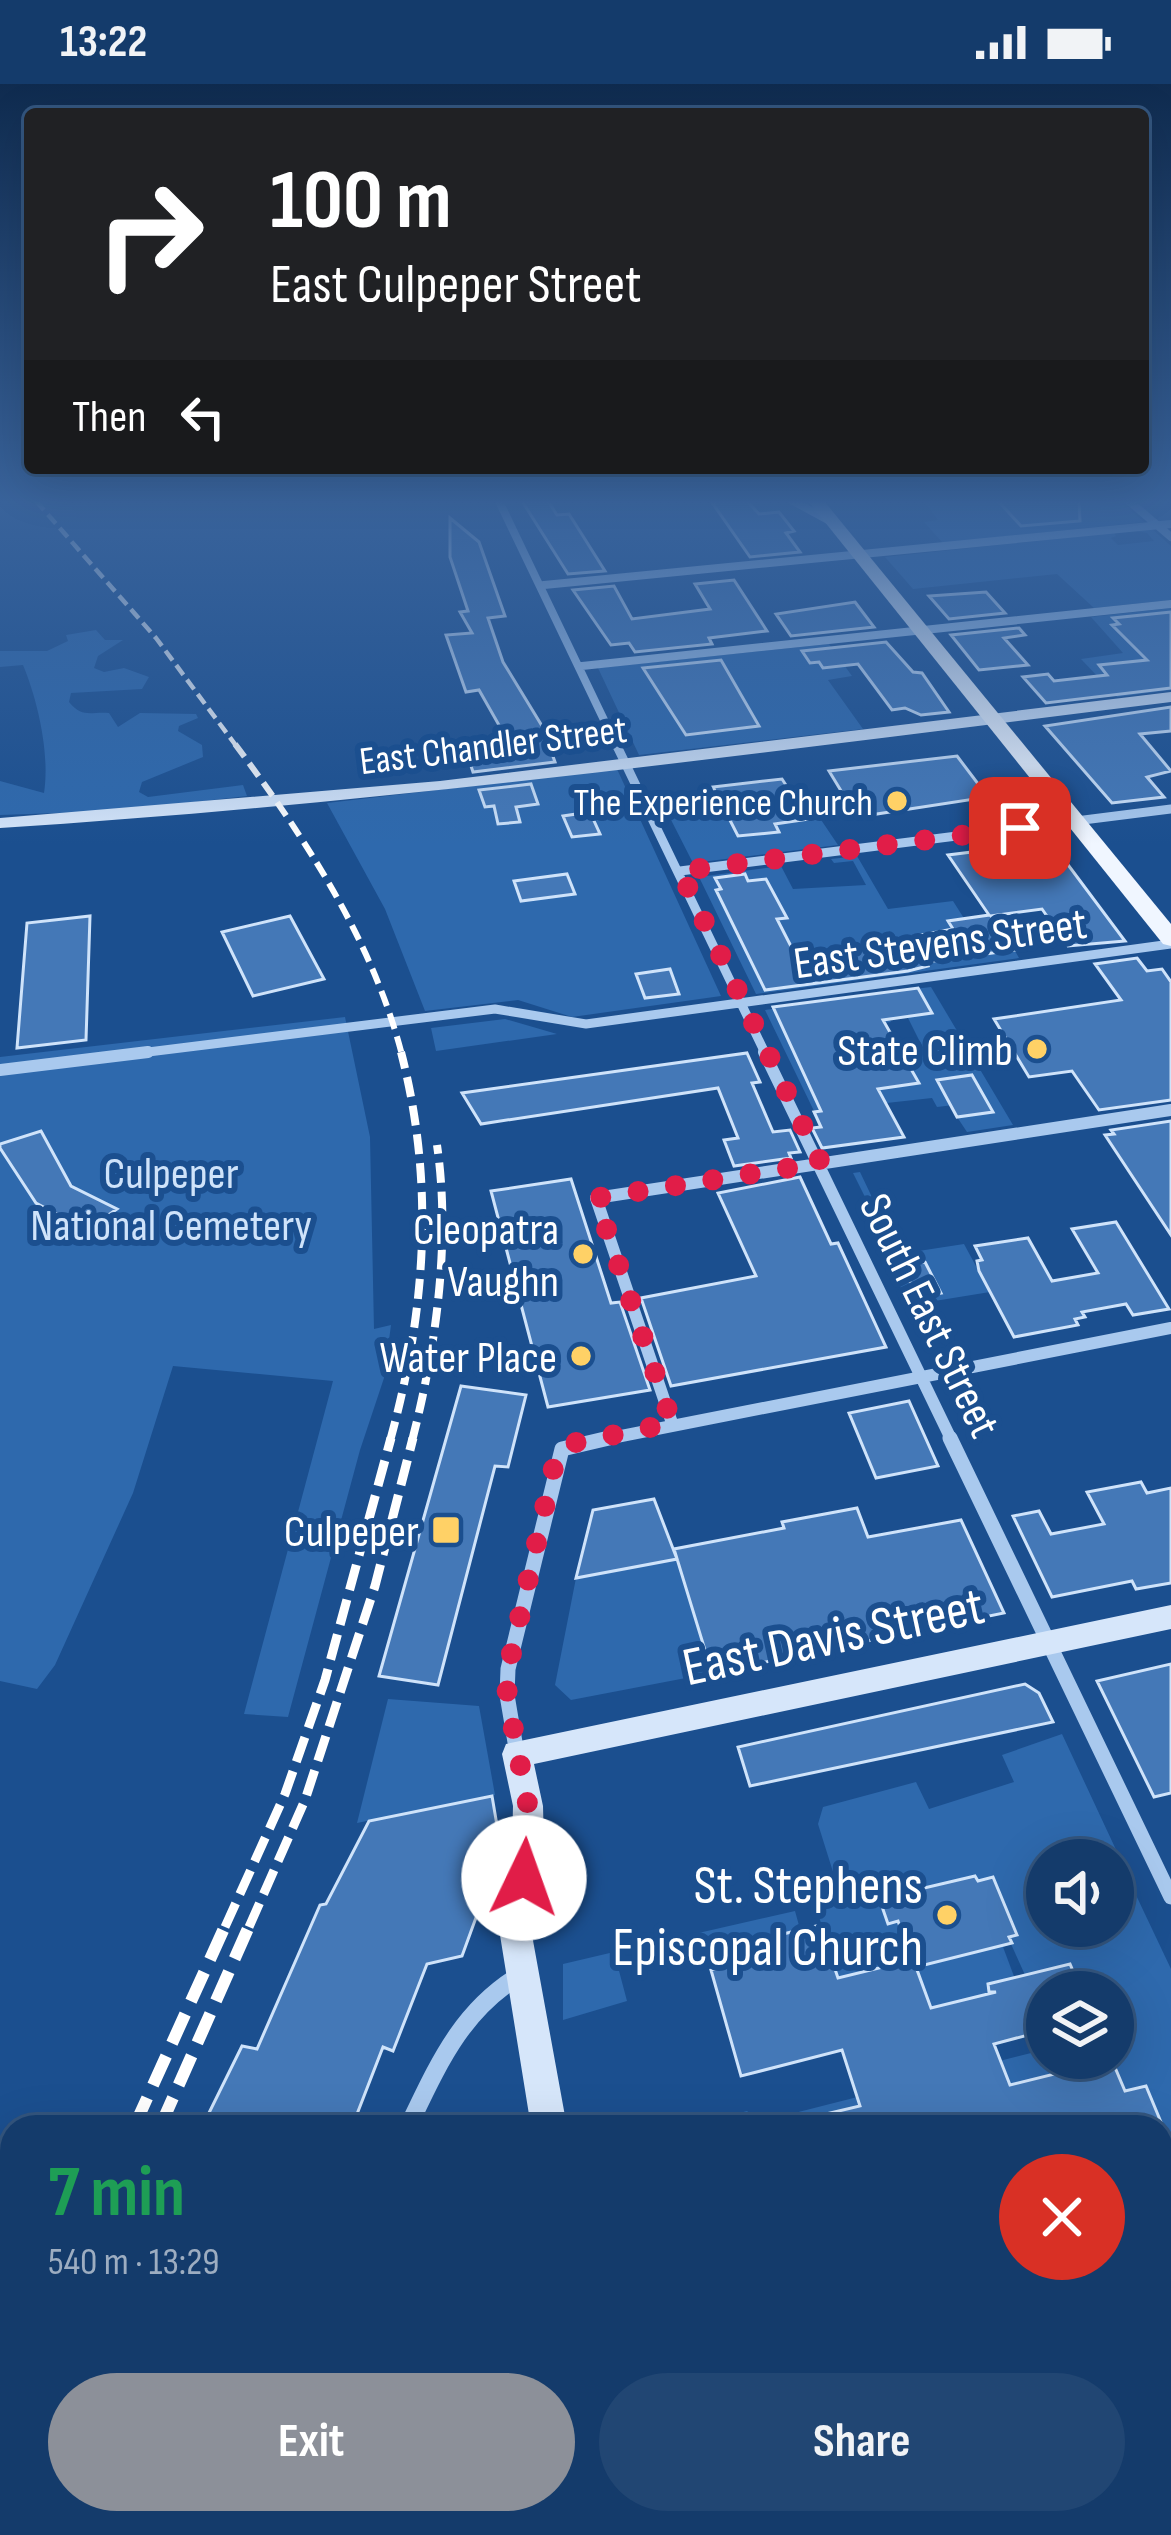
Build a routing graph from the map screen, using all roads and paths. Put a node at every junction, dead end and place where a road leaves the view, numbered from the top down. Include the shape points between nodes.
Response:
1 (558, 615) edge
2 (910, 615) edge
3 (1062, 615) edge
4 (922, 630) junction
5 (582, 666) junction
6 (1171, 697) edge
7 (993, 718) junction
8 (628, 762) junction
9 (1171, 808) edge
10 (1076, 821) junction
11 (0, 823) edge
12 (680, 871) junction
13 (1171, 941) edge
14 (743, 1002) junction
15 (0, 1070) edge
16 (1171, 1110) edge
17 (821, 1163) junction
18 (1171, 1328) edge
19 (922, 1374) junction
20 (672, 1423) junction
21 (1171, 1617) edge
22 (1051, 1641) junction
23 (517, 1754) junction
24 (1171, 1897) edge
25 (522, 1974) junction
26 (414, 2115) edge
27 (547, 2115) edge

1 - 5 street, South East Street
2 - 4 main road
3 - 4 street
4 - 5 street
4 - 7 main road
5 - 8 street, South East Street
6 - 7 street, East Chandler Street
7 - 8 street, East Chandler Street
7 - 10 main road
8 - 11 street, East Chandler Street
8 - 12 street, South East Street
9 - 10 street
10 - 12 street
10 - 13 main road
12 - 14 street, South East Street
13 - 14 street, East Stevens Street
14 - 15 street, East Stevens Street via 580,1025 502,1009
14 - 17 street, South East Street
16 - 17 street
17 - 19 street, South East Street
17 - 20 street via 596,1198
18 - 19 street
19 - 20 street
19 - 22 street, South East Street
20 - 23 street via 562,1449 508,1669
21 - 22 street, East Davis Street
22 - 23 street, East Davis Street
22 - 24 street, South East Street
23 - 25 street via 528,1806 516,1935
25 - 26 street via 466,2015
25 - 27 street

